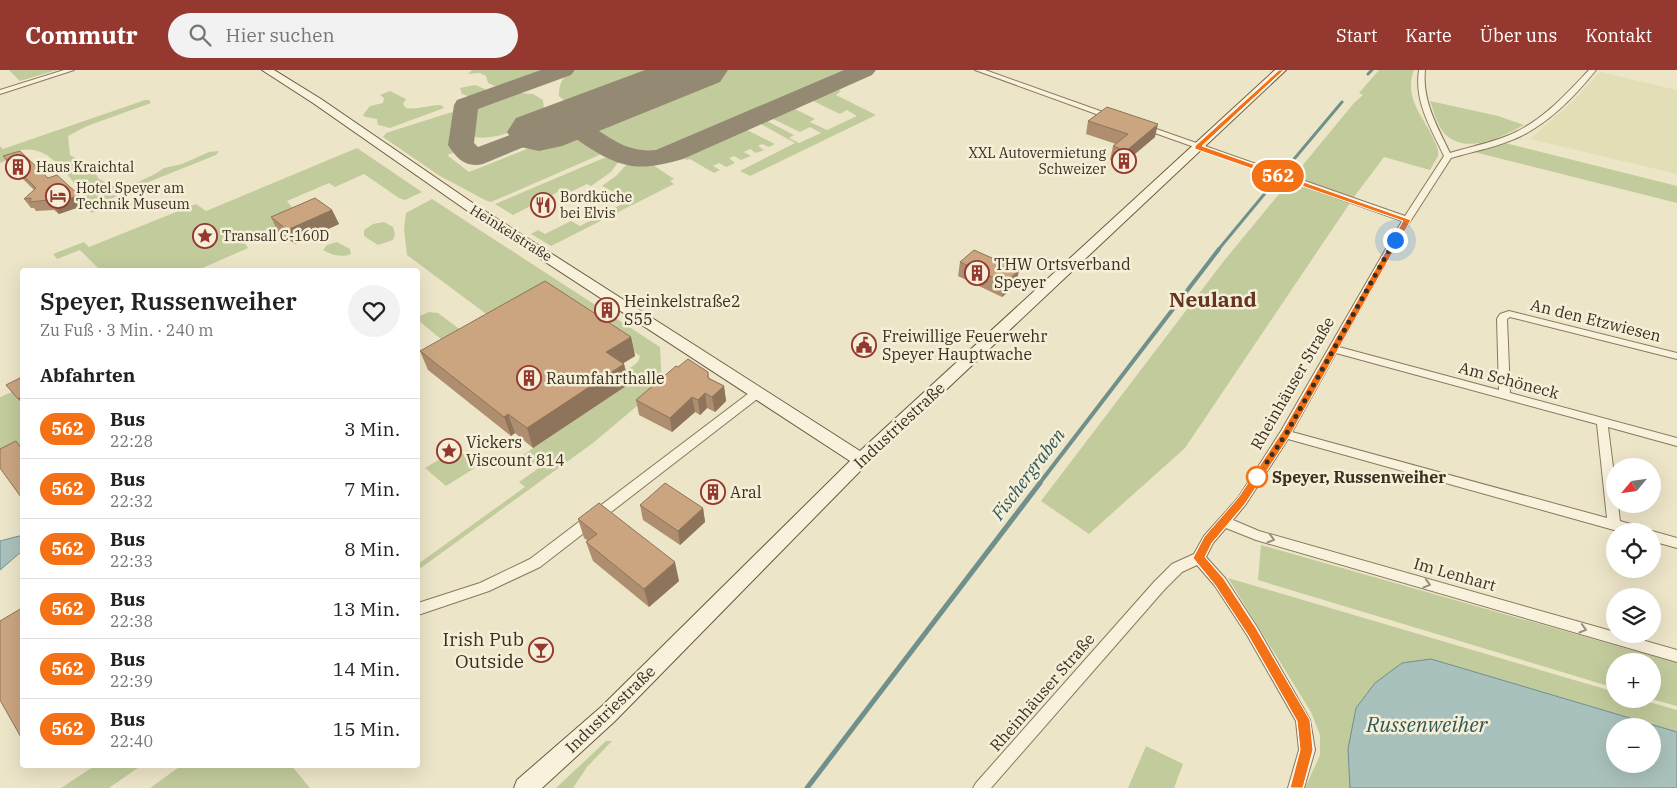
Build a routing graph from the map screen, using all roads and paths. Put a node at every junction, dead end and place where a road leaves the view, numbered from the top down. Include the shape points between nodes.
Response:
1 (71, 70) edge
2 (267, 70) edge
3 (978, 70) edge
4 (1281, 70) edge
5 (1422, 70) edge
6 (1593, 70) edge
7 (0, 92) edge
8 (1122, 120) edge
9 (1131, 124) edge
10 (1197, 147) junction
11 (1448, 156) junction
12 (1407, 220) junction
13 (1333, 349) junction
14 (1677, 356) edge
15 (757, 393) junction
16 (1505, 396) junction
17 (1602, 422) junction
18 (1286, 434) junction
19 (1677, 442) edge
20 (861, 460) junction
21 (1225, 522) junction
22 (1607, 523) edge
23 (1614, 523) edge
24 (1661, 539) edge
25 (1677, 543) edge
26 (1199, 558) junction
27 (420, 608) edge
28 (1677, 656) edge
29 (525, 788) edge
30 (981, 788) edge
31 (1296, 788) edge

1 - 7 street
2 - 15 street, Heinkelstraße via 476,212
3 - 8 street
4 - 10 street, Industriestraße
5 - 11 street via 1422,98
6 - 11 street via 1531,127 1512,137
9 - 10 street
10 - 12 street
10 - 20 street, Industriestraße
11 - 12 street, Rheinhäuser Straße
12 - 13 street, Rheinhäuser Straße
13 - 16 street, Am Schöneck
13 - 18 street, Rheinhäuser Straße
14 - 16 street, An den Etzwiesen via 1509,314 1502,319
15 - 20 street, Heinkelstraße
15 - 27 street via 535,563 484,587
16 - 17 street, Am Schöneck
17 - 19 street, Am Schöneck
17 - 23 street
18 - 21 street, Rheinhäuser Straße
18 - 22 street
20 - 29 street, Industriestraße via 608,714
21 - 26 street, Rheinhäuser Straße via 1208,540
21 -> 28 street, Im Lenhart via 1256,534
24 - 25 street
26 - 30 street, Rheinhäuser Straße via 1177,568 1159,586
26 - 31 street via 1220,582 1252,631 1303,720 1307,750

